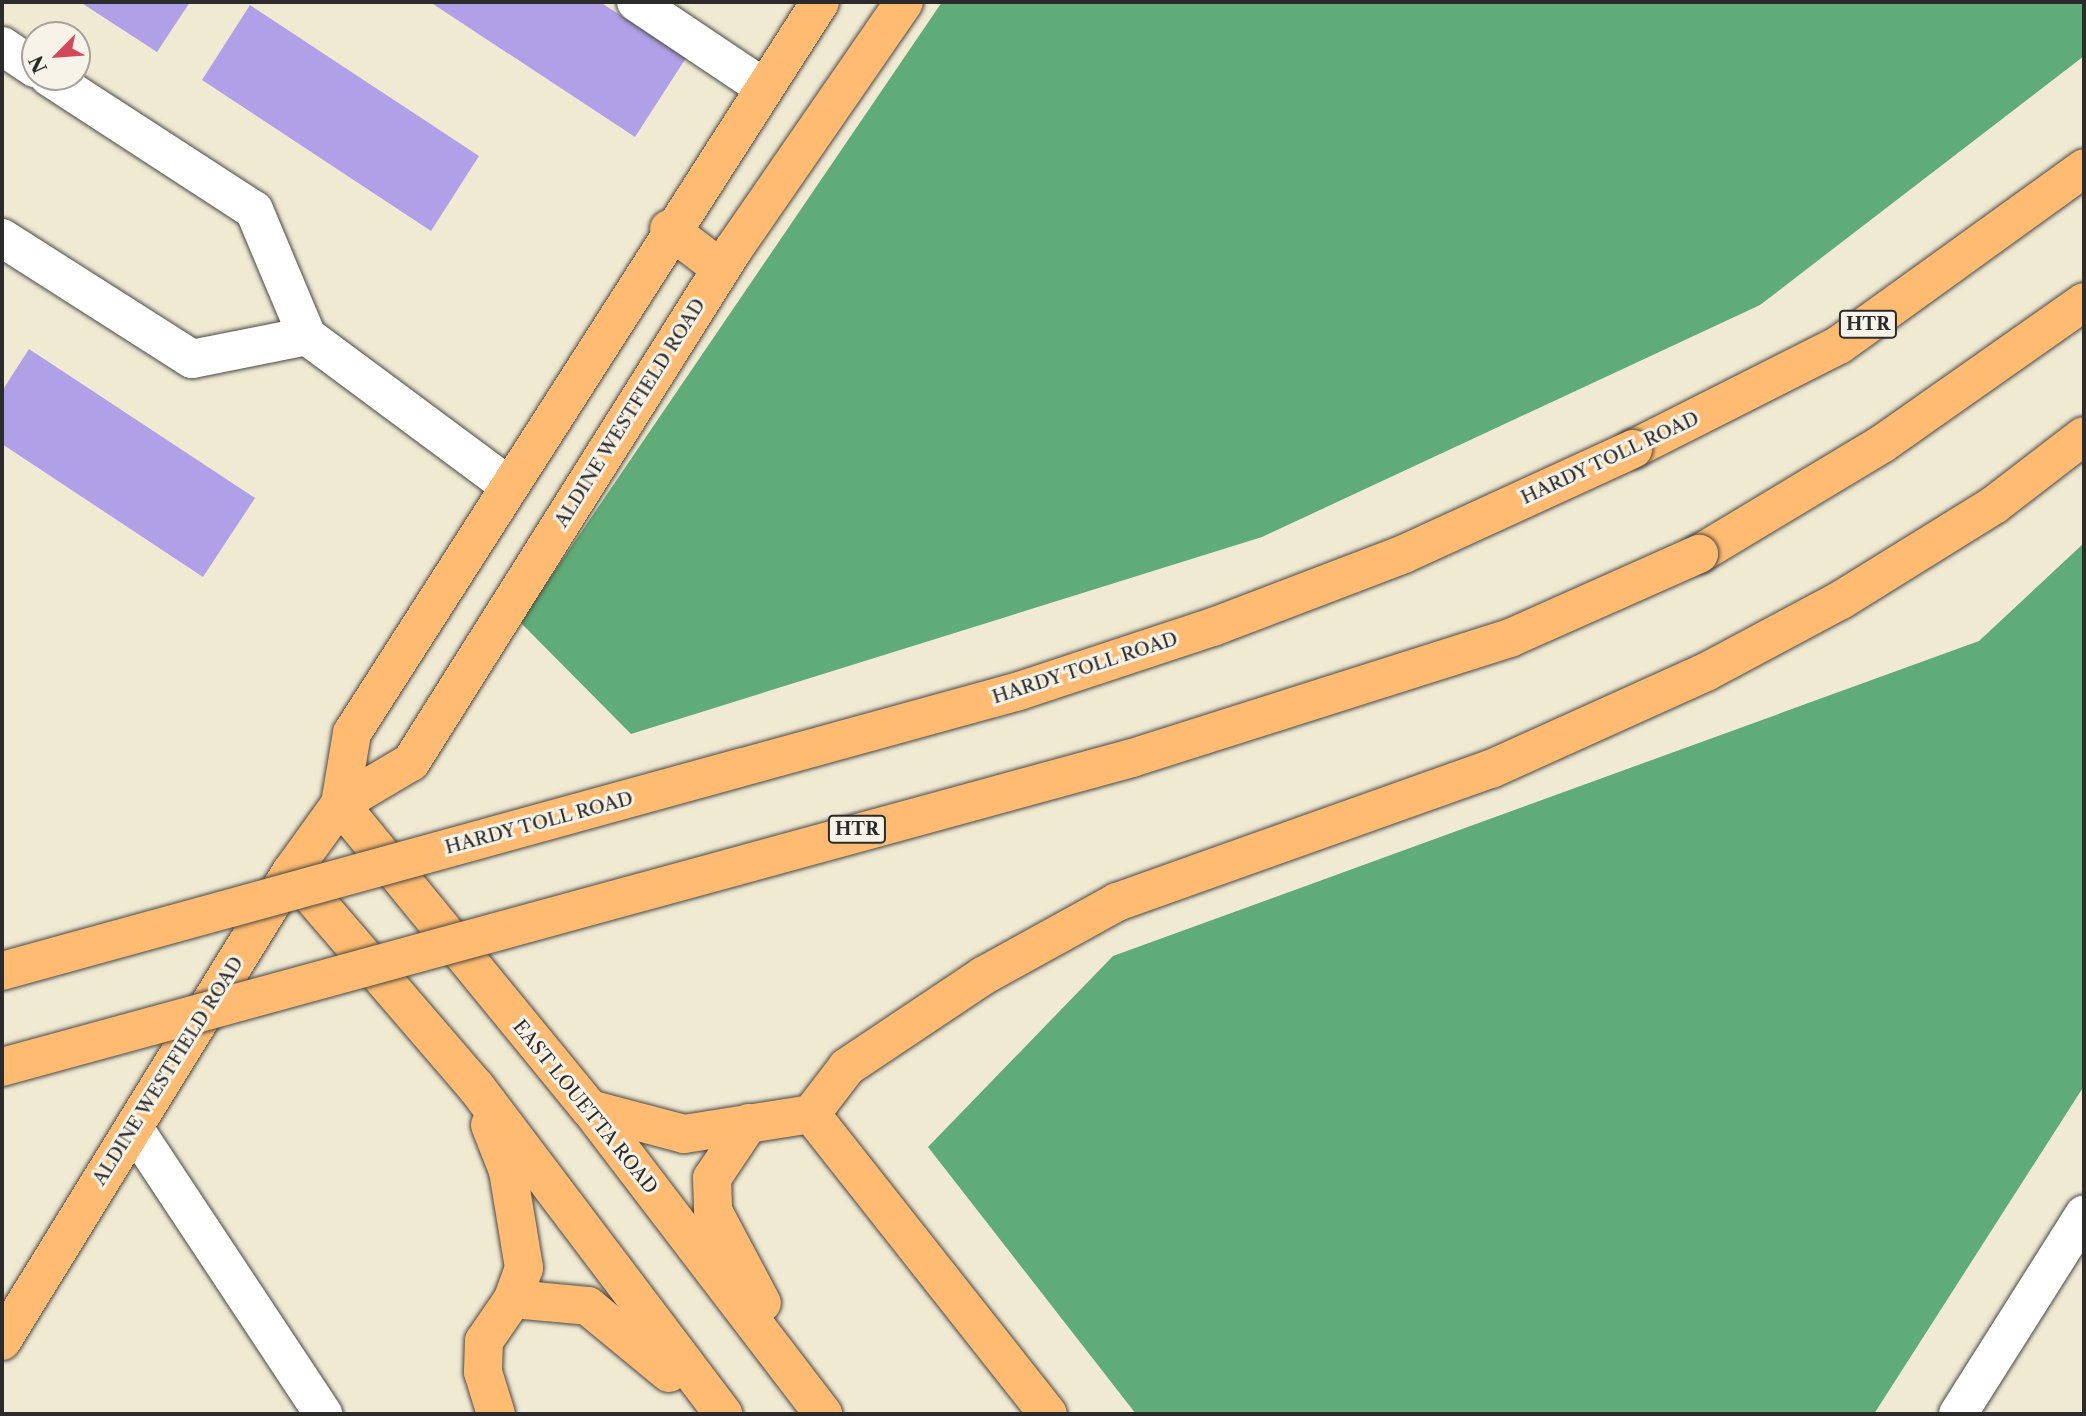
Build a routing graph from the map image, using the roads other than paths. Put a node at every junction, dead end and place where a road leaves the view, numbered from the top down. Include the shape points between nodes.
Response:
1 (636, 2) edge
2 (820, 2) edge
3 (904, 2) edge
4 (2, 46) edge
5 (21, 59) edge
6 (763, 87) junction
7 (71, 91) edge
8 (2084, 168) edge
9 (669, 229) junction
10 (2, 238) edge
11 (720, 268) junction
12 (2084, 302) edge
13 (307, 336) junction
14 (2084, 436) edge
15 (509, 486) junction
16 (340, 804) junction
17 (291, 872) junction
18 (2, 971) edge
19 (2, 1067) edge
20 (476, 1087) junction
21 (590, 1109) junction
22 (811, 1114) junction
23 (749, 1123) junction
24 (134, 1128) junction
25 (2084, 1215) edge
26 (513, 1299) junction
27 (2, 1341) edge
28 (819, 1408) edge
29 (323, 1414) edge
30 (496, 1414) edge
31 (712, 1414) edge
32 (723, 1414) edge
33 (1048, 1414) edge
34 (1958, 1414) edge

1 - 6 street
2 - 6 main road, ALDINE WESTFIELD ROAD
3 - 11 main road, ALDINE WESTFIELD ROAD
4 - 5 street
6 - 9 main road, ALDINE WESTFIELD ROAD
7 - 13 street via 254,210
8 - 18 main road, HARDY TOLL ROAD / HTR, bridge via 1839,345 1633,449 1404,554 1213,627 1019,691
9 - 11 main road
9 - 15 main road, ALDINE WESTFIELD ROAD
10 - 13 street via 192,359
11 - 16 main road, ALDINE WESTFIELD ROAD via 411,762
12 - 19 main road, HTR, bridge via 1882,444 1699,554 1510,638 1132,758
13 - 15 street
14 - 22 main road via 1994,505 1877,578 1706,672 1491,769 1117,902 983,976 847,1067
15 - 16 main road, ALDINE WESTFIELD ROAD via 352,733
16 - 17 main road, ALDINE WESTFIELD ROAD
16 - 21 main road, EAST LOUETTA ROAD
17 - 20 main road
17 - 24 main road, ALDINE WESTFIELD ROAD
20 - 26 main road via 508,1171 520,1231 524,1268
20 - 32 main road
21 - 23 main road via 684,1134
21 - 28 main road, EAST LOUETTA ROAD
22 - 23 main road
22 - 33 main road
23 - 28 main road via 712,1178 713,1211
24 - 27 main road, ALDINE WESTFIELD ROAD
24 - 29 street
25 - 34 street
26 - 30 main road via 484,1341 483,1372
26 - 31 main road via 589,1306 625,1331

